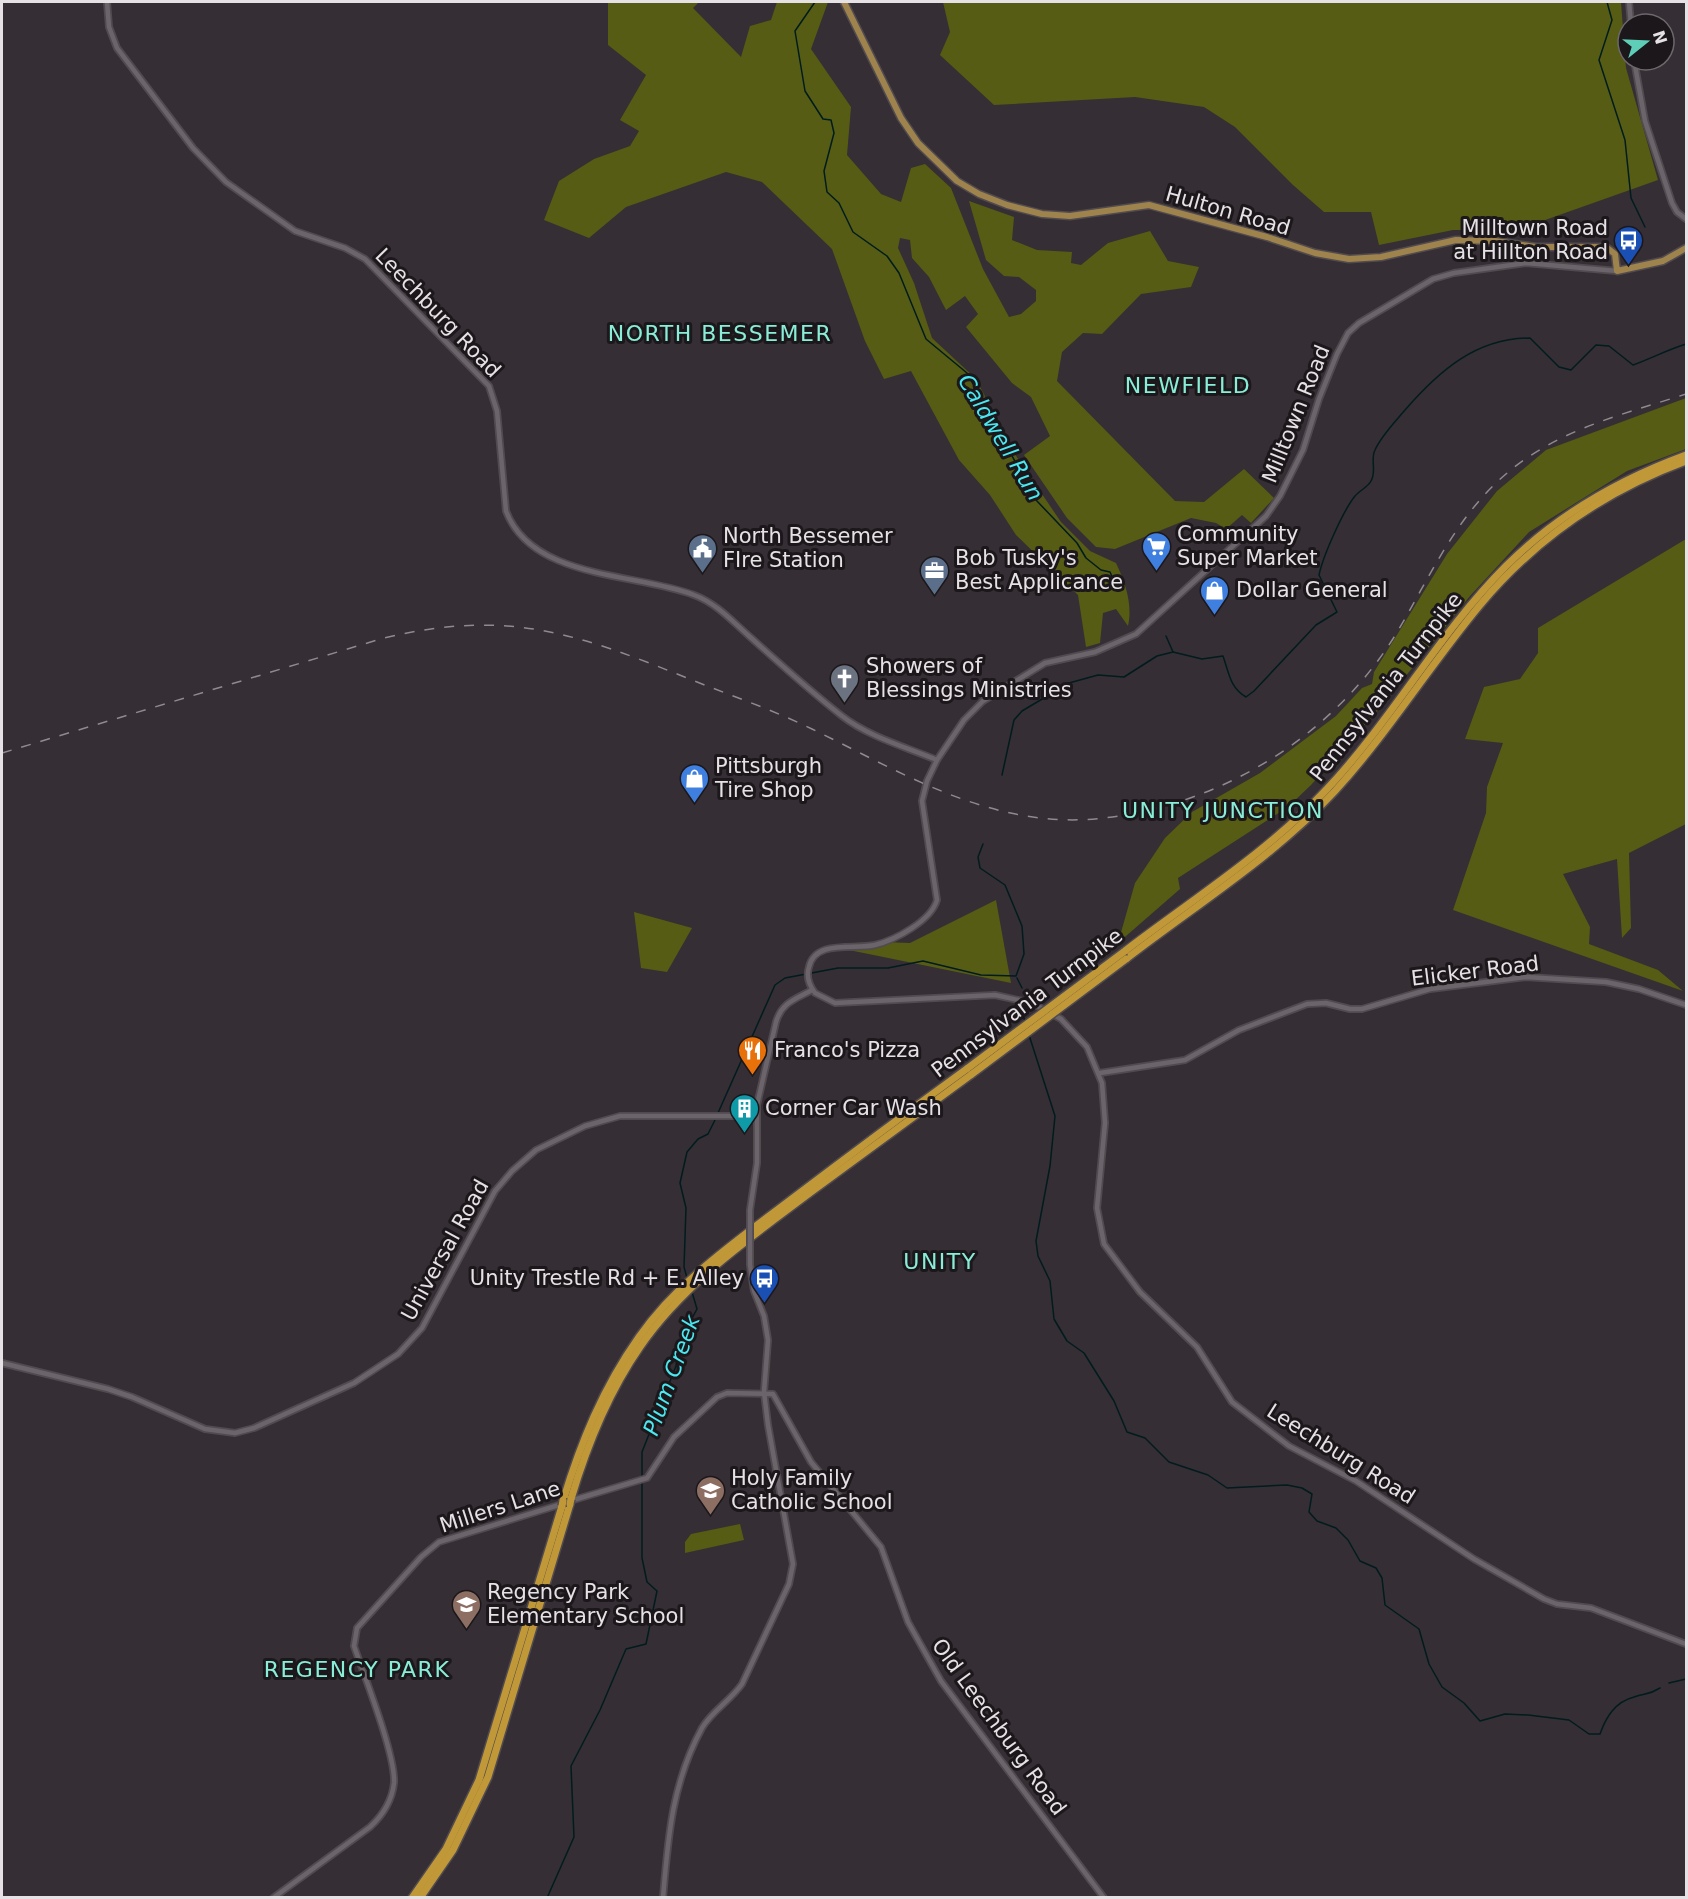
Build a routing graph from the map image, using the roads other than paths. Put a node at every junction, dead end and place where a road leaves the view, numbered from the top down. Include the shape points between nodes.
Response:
1 (107, 2) edge
2 (844, 2) edge
3 (1636, 72) edge
4 (1686, 219) edge
5 (1686, 248) edge
6 (1617, 272) junction
7 (1686, 455) edge
8 (1686, 461) edge
9 (937, 760) junction
10 (1126, 955) junction
11 (812, 990) junction
12 (1686, 1005) edge
13 (1100, 1073) junction
14 (757, 1116) junction
15 (2, 1363) edge
16 (765, 1392) junction
17 (567, 1503) junction
18 (1686, 1644) edge
19 (273, 1898) edge
20 (412, 1898) edge
21 (420, 1898) edge
22 (663, 1898) edge
23 (1104, 1898) edge

1 - 9 street, Leechburg Road via 109,27 117,48 204,161 226,182 295,231 365,259 489,386 497,411 506,511 525,540 583,570 672,588 705,600 852,723
2 - 6 main road, Hulton Road via 901,118 918,143 957,181 1007,206 1070,216 1149,205 1315,253 1349,259 1381,257 1456,240 1536,247 1603,247 1615,254
3 - 4 street via 1645,121 1668,193 1677,212
5 - 6 main road via 1663,261
6 - 9 street, Milltown Road via 1526,263 1454,273 1433,279 1359,323 1348,333 1337,354 1303,450 1266,516 1136,634 1095,652 1045,663 983,701 964,720
7 - 10 highway, Pennsylvania Turnpike via 1603,492 1524,549 1469,609 1352,760 1311,806
8 - 10 highway, Pennsylvania Turnpike via 1606,498 1575,517 1531,553 1479,606 1357,765 1319,808 1265,854
9 - 11 street via 922,801 935,905 930,913 889,941 828,949 815,956 808,970
10 - 17 highway, Pennsylvania Turnpike, bridge via 743,1243 671,1308 615,1388
11 - 13 street, Leechburg Road via 825,999 848,1004 963,995 1023,999 1068,1024 1087,1047
11 - 14 street via 780,1010 758,1097
12 - 13 street, Elicker Road via 1606,982 1526,977 1430,989 1362,1009 1307,1004 1239,1030 1185,1060
13 - 18 street, Leechburg Road via 1105,1106 1097,1208 1101,1236 1140,1292 1197,1347 1232,1402 1296,1450 1356,1481 1544,1599 1591,1608
14 - 15 street, Universal Road via 620,1116 585,1126 536,1150 495,1191 428,1318 410,1344 354,1383 254,1428 213,1431 132,1396
14 - 16 street, bridge via 750,1264 768,1340
16 - 19 street, Millers Lane via 728,1393 713,1400 674,1437 653,1473 643,1480 439,1542 421,1557 362,1622 353,1640 393,1767 392,1795 370,1827
16 - 22 street via 792,1549 792,1573 742,1684 732,1699 706,1722 684,1772 670,1814
16 - 23 street, Old Leechburg Road via 776,1398 811,1462 881,1547 908,1622 941,1681
17 - 20 highway, Pennsylvania Turnpike via 482,1774 446,1849
17 - 21 highway, Pennsylvania Turnpike via 488,1777 453,1850

